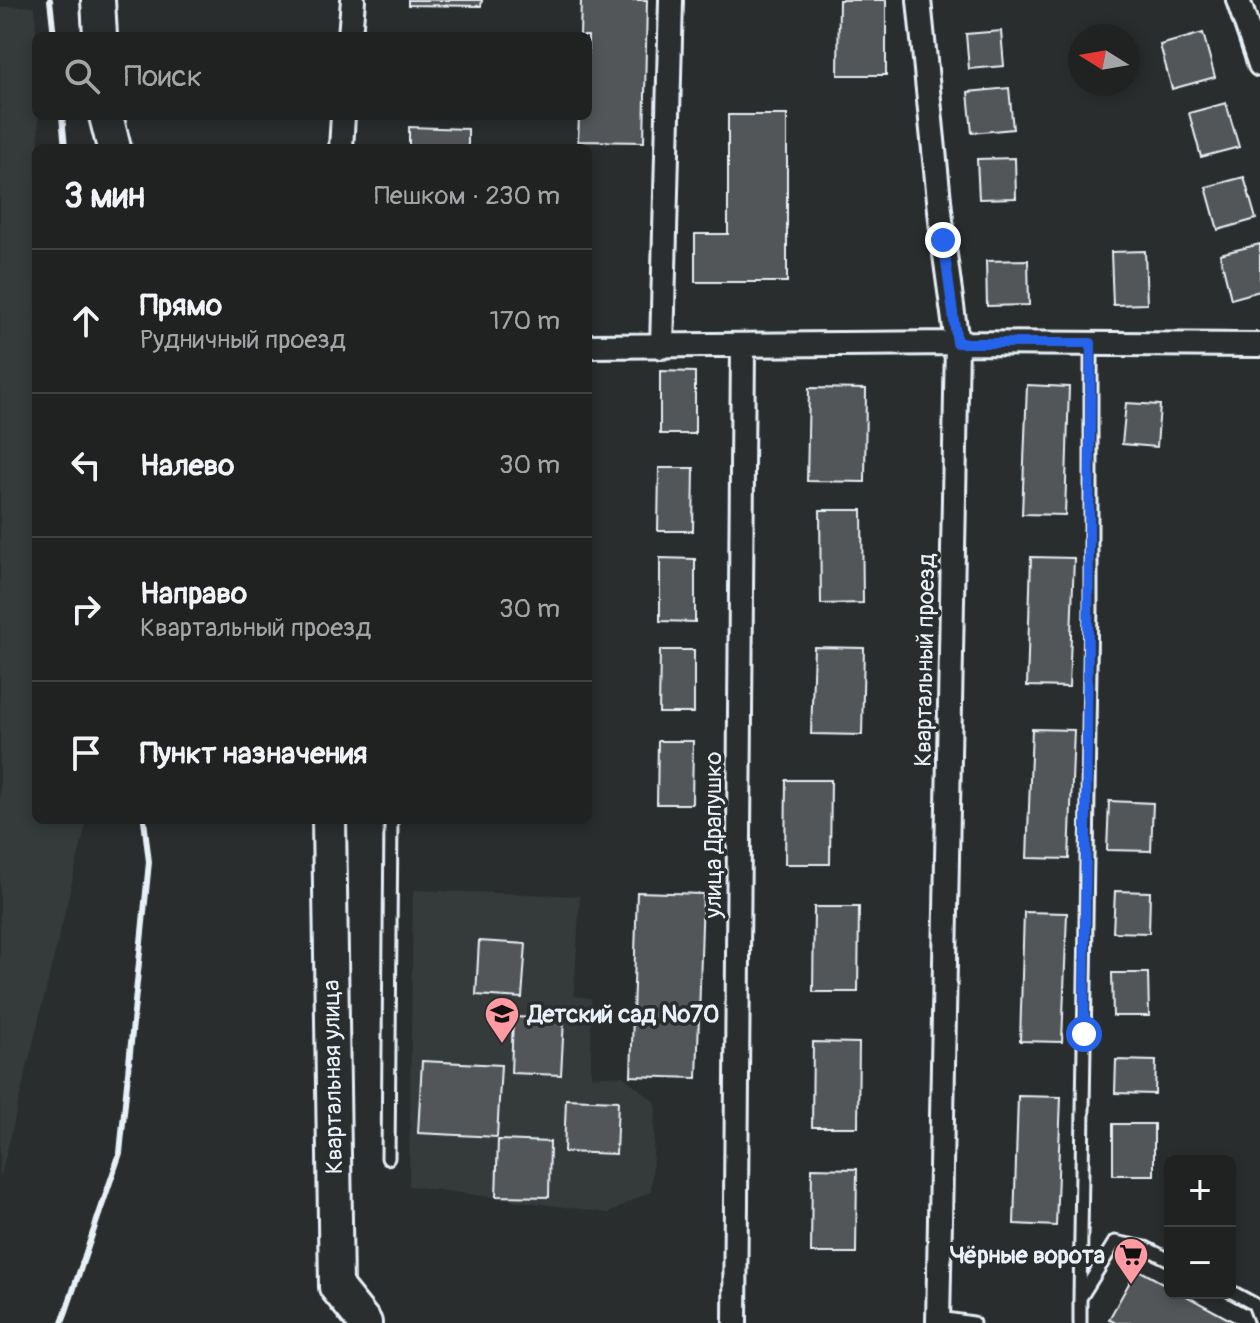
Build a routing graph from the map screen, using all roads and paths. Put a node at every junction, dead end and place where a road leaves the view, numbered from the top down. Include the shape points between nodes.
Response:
1 (98, 0) edge
2 (353, 0) edge
3 (671, 0) edge
4 (919, 0) edge
5 (1238, 0) edge
6 (100, 32) edge
7 (350, 32) edge
8 (1260, 65) edge
9 (107, 120) edge
10 (343, 120) edge
11 (113, 144) edge
12 (341, 144) edge
13 (957, 343) junction
14 (1091, 343) junction
15 (1260, 345) edge
16 (592, 346) edge
17 (662, 347) junction
18 (743, 347) junction
19 (329, 824) edge
20 (391, 824) edge
21 (388, 1158) dead end
22 (1164, 1257) edge
23 (1236, 1294) edge
24 (1080, 1298) junction
25 (938, 1320) edge
26 (1260, 1320) edge
27 (365, 1323) edge
28 (735, 1323) edge
29 (973, 1323) edge
30 (1080, 1323) edge

1 - 6 street
2 - 7 street
3 - 17 street
4 - 13 street, Квартальный проезд
5 - 8 street
9 - 11 street
10 - 12 street
13 - 14 street
13 - 18 street
13 - 25 street, Квартальный проезд
14 - 15 street
14 - 24 lane
16 - 17 street
17 - 18 street
18 - 28 street, улица Драпушко
19 - 27 street, Квартальная улица via 336,1287
20 - 21 lane
22 - 24 lane via 1115,1242
23 - 26 lane via 1254,1304
24 - 30 lane
25 - 29 lane

